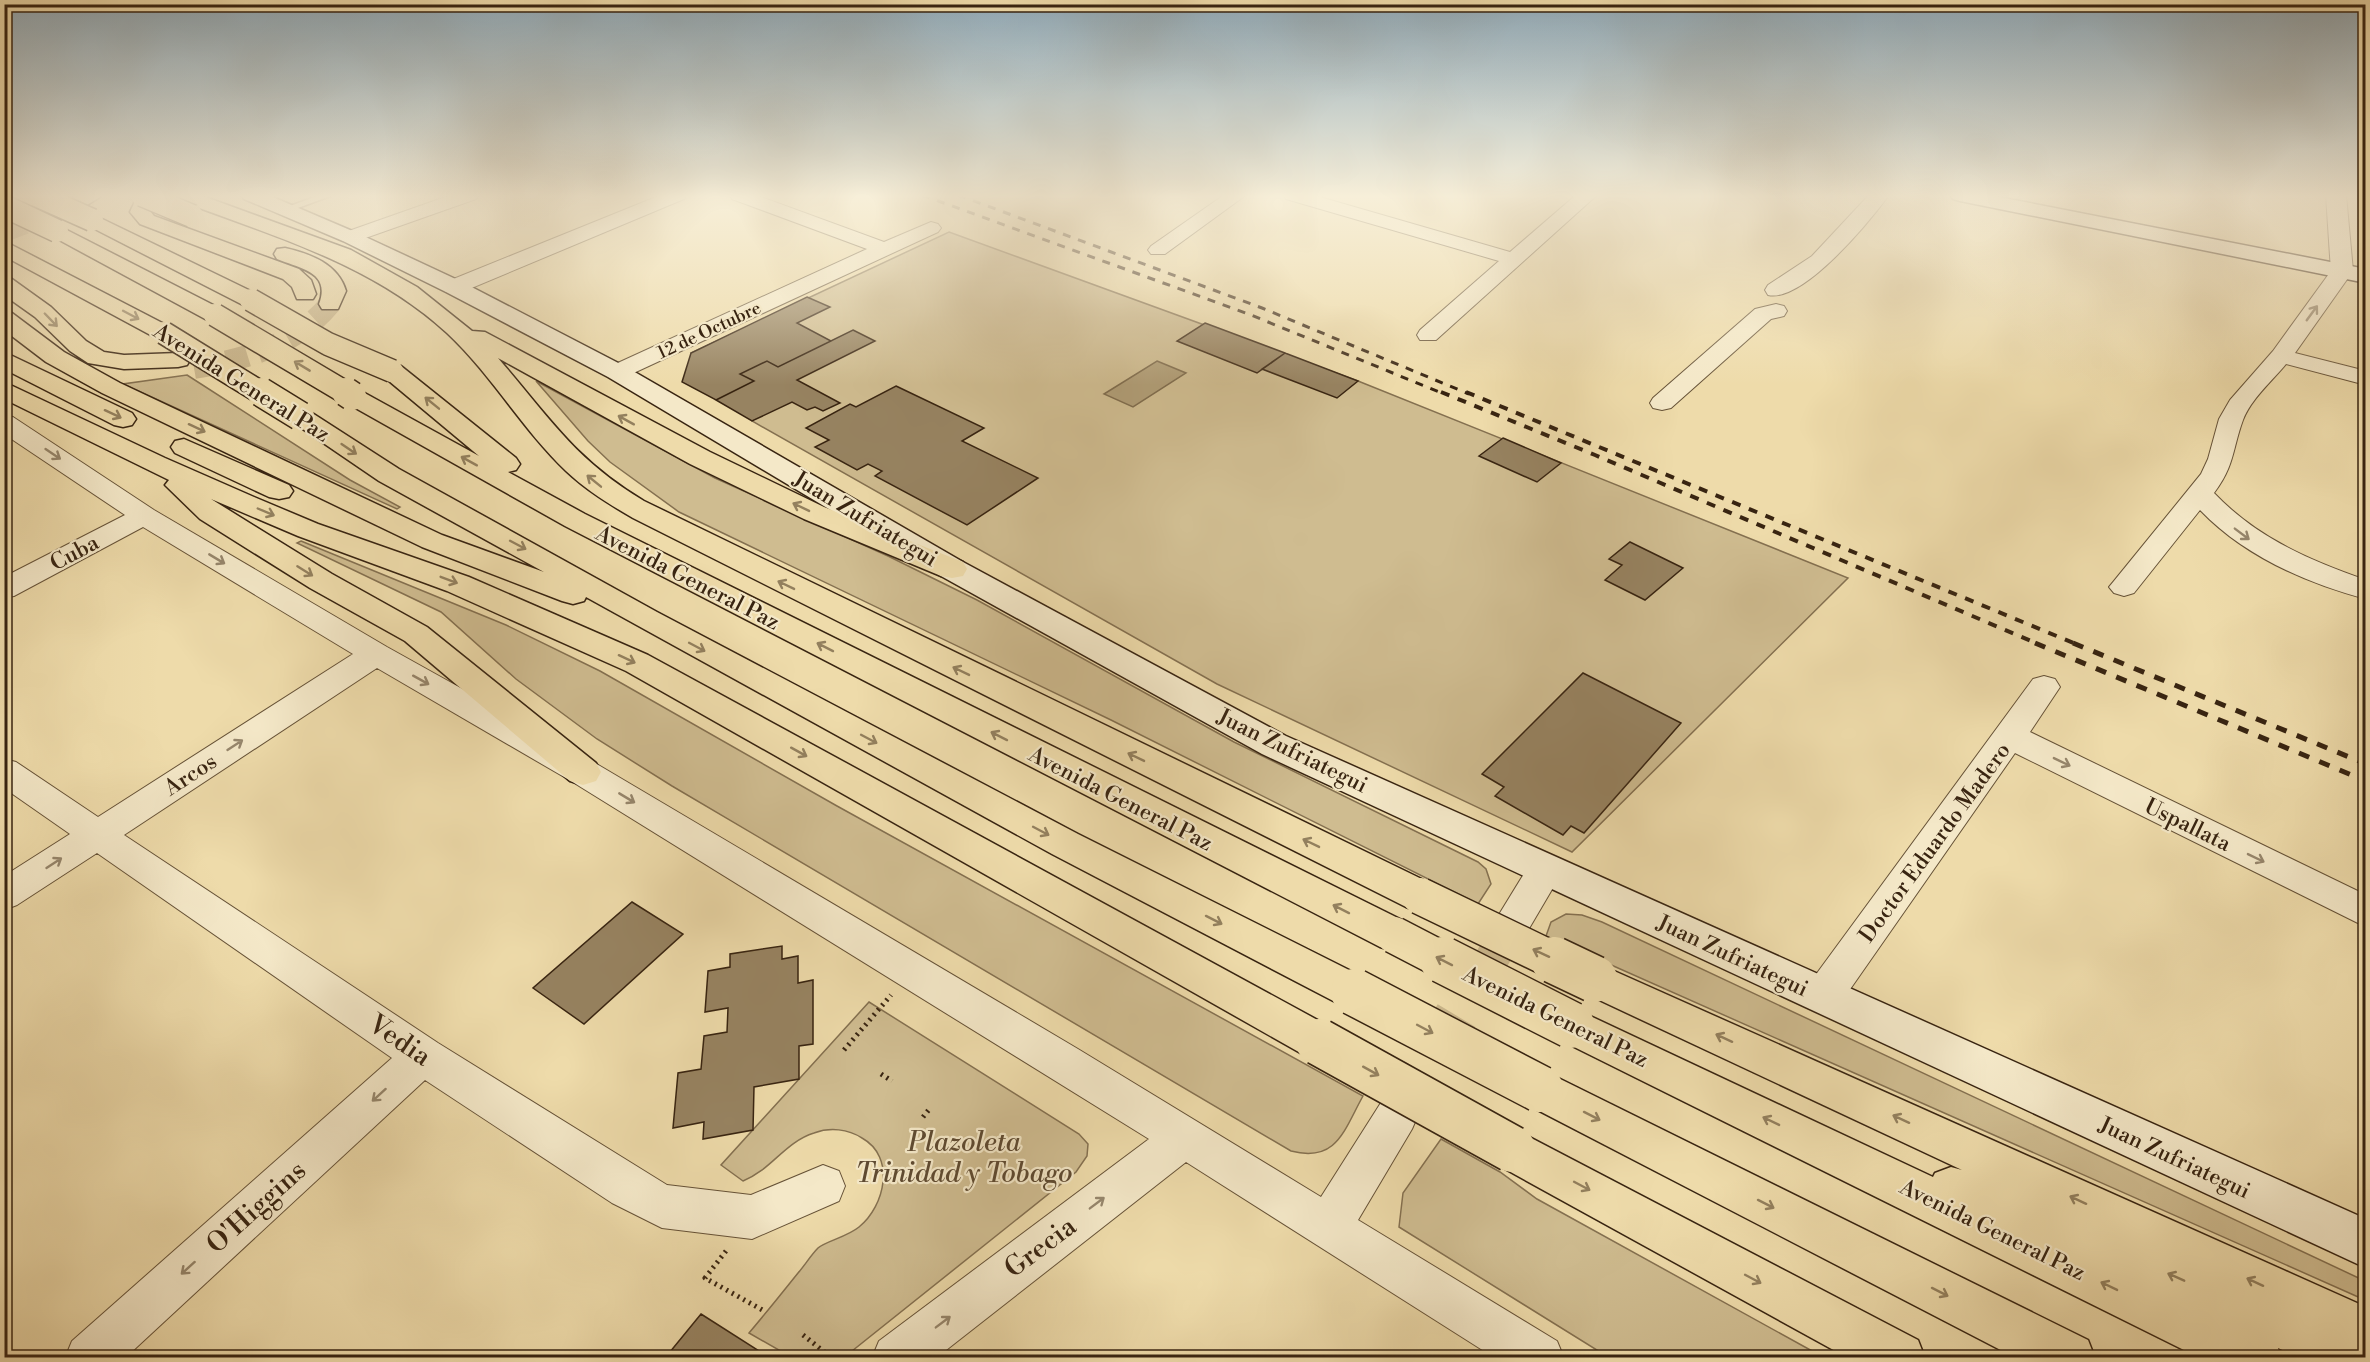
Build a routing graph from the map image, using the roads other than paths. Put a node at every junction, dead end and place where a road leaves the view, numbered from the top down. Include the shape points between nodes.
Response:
1 (26, 259) edge
2 (109, 259) edge
3 (169, 259) edge
4 (205, 259) edge
5 (250, 259) edge
6 (296, 259) edge
7 (351, 259) edge
8 (395, 259) edge
9 (523, 259) edge
10 (864, 259) edge
11 (1513, 259) edge
12 (1819, 259) edge
13 (2279, 259) edge
14 (2341, 259) edge
15 (2342, 271) junction
16 (2366, 276) edge
17 (4, 284) edge
18 (454, 287) junction
19 (305, 294) dead end
20 (330, 304) dead end
21 (4, 318) edge
22 (445, 319) junction
23 (1428, 335) dead end
24 (2281, 356) junction
25 (4, 359) edge
26 (69, 365) junction
27 (617, 372) junction
28 (395, 374) junction
29 (2366, 378) edge
30 (4, 389) edge
31 (1662, 403) dead end
32 (4, 422) edge
33 (155, 464) junction
34 (2200, 494) junction
35 (144, 516) junction
36 (575, 520) junction
37 (432, 541) junction
38 (952, 569) junction
39 (2124, 587) dead end
40 (4, 589) edge
41 (2366, 590) edge
42 (646, 619) junction
43 (376, 654) junction
44 (2044, 687) dead end
45 (2010, 736) junction
46 (4, 771) edge
47 (584, 772) junction
48 (99, 834) junction
49 (1546, 869) junction
50 (4, 895) edge
51 (2366, 912) edge
52 (1514, 921) tunnel mouth
53 (1823, 996) junction
54 (423, 1056) junction
55 (1397, 1115) tunnel mouth
56 (1184, 1138) junction
57 (1824, 1146) junction
58 (823, 1186) dead end
59 (1329, 1226) junction
60 (2366, 1244) edge
61 (2005, 1324) junction
62 (2366, 1333) edge
63 (2366, 1356) edge
64 (89, 1358) edge
65 (896, 1358) edge
66 (1540, 1358) edge
67 (1900, 1358) edge
68 (2053, 1358) edge
69 (2070, 1358) edge
70 (2256, 1358) edge

1 -> 42 highway, Avenida General Paz, bridge via 164,333 389,475
36 -> 2 highway, Avenida General Paz, bridge
3 - 28 highway, bridge via 328,344
4 - 28 highway via 276,290 325,319
5 - 19 highway via 291,274 303,285
6 - 20 highway, bridge via 321,269 333,284 335,291
7 - 22 highway, Avenida General Paz
8 - 18 street, Juan Zufriategui
9 - 18 street
10 - 27 street, 12 de Octubre
11 - 23 street
12 - 31 street
13 - 15 street
14 - 15 street
15 - 16 street
24 -> 15 street
17 -> 26 highway via 97,358 186,364 123,375
18 - 27 street, Juan Zufriategui
21 - 26 highway
38 -> 22 highway via 814,513 700,458
62 -> 22 highway, Avenida General Paz, bridge via 1594,979 643,512 603,488 575,465 492,365
24 - 29 street
24 - 34 street via 2230,419 2221,459
25 -> 37 highway via 64,391 305,502
26 -> 37 highway
27 - 38 street, Juan Zufriategui
36 -> 28 highway
30 - 33 highway
32 -> 35 street
33 -> 47 highway via 210,513 416,634
33 -> 67 highway, bridge via 308,530 469,588 637,663 1512,1149
34 - 39 street
34 -> 41 street via 2222,518 2274,554
35 - 40 street, Cuba
35 -> 43 street
57 -> 36 highway, Avenida General Paz, bridge via 1571,1025
37 - 42 highway
38 - 49 street, Juan Zufriategui via 1274,745
42 -> 61 highway, Avenida General Paz, bridge via 1065,844
43 -> 47 street
48 -> 43 street, Arcos
44 - 45 street, Doctor Eduardo Madero
45 -> 51 street, Uspallata
45 - 53 street, Doctor Eduardo Madero
46 - 48 street, Vedia
47 -> 56 street
50 -> 48 street, Arcos
48 - 54 street, Vedia
49 - 52 street
49 - 53 street, Juan Zufriategui
53 - 60 street, Juan Zufriategui
54 - 58 street, Vedia via 662,1206 752,1217
54 -> 64 street, O'Higgins
55 - 59 street
56 - 59 street
65 -> 56 street, Grecia
63 -> 57 highway via 2294,1330 2060,1226
70 -> 57 highway, Avenida General Paz
59 - 66 street
61 - 68 highway
61 - 69 highway, Avenida General Paz

